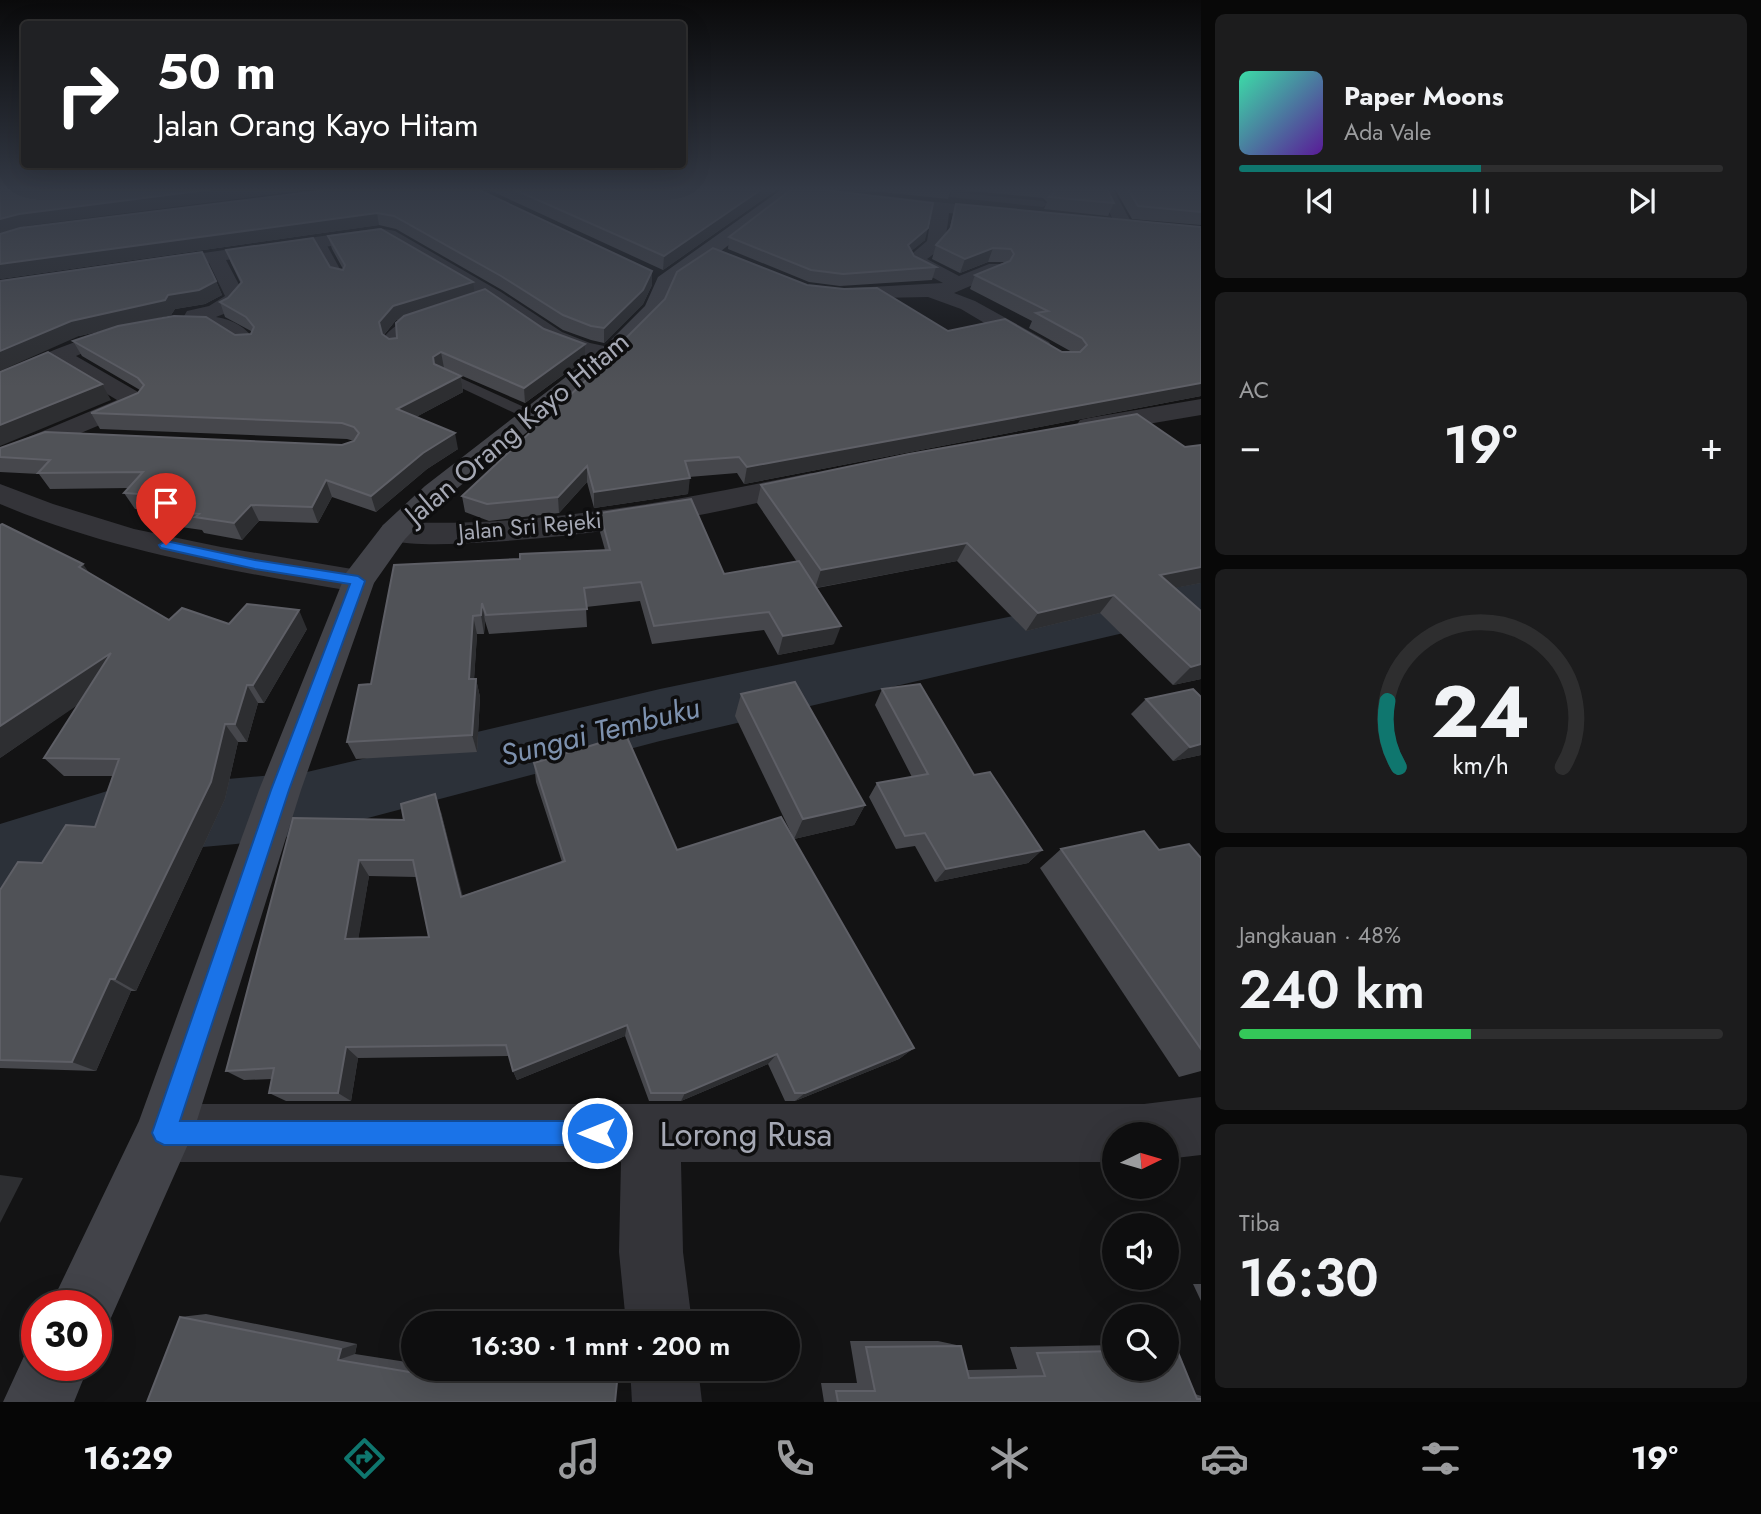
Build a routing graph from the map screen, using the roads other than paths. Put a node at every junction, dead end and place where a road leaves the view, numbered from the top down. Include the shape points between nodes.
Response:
1 (225, 254) edge
2 (327, 254) edge
3 (419, 254) edge
4 (704, 254) edge
5 (717, 254) edge
6 (923, 254) edge
7 (215, 256) junction
8 (730, 261) edge
9 (135, 268) edge
10 (996, 268) edge
11 (341, 279) edge
12 (961, 285) junction
13 (931, 291) junction
14 (814, 292) edge
15 (440, 313) edge
16 (175, 318) edge
17 (246, 342) edge
18 (394, 348) edge
19 (610, 354) junction
20 (60, 356) junction
21 (1064, 360) edge
22 (443, 374) edge
23 (0, 383) edge
24 (1201, 407) edge
25 (530, 415) junction
26 (1067, 431) edge
27 (52, 437) junction
28 (106, 439) edge
29 (0, 459) edge
30 (835, 477) edge
31 (0, 494) edge
32 (394, 533) junction
33 (358, 581) junction
34 (1201, 1126) edge
35 (164, 1133) junction
36 (651, 1133) junction
37 (90, 1290) edge
38 (658, 1311) edge
39 (48, 1381) edge
40 (665, 1381) edge
41 (38, 1402) edge
42 (667, 1402) edge

1 - 7 street
2 - 11 lane
3 - 19 street via 554,337
4 - 19 main road, Jalan Orang Kayo Hitam via 659,279 654,308
5 - 8 street
6 - 12 street via 916,258 918,262
7 - 9 street
7 - 16 street via 234,296 230,304 219,311
10 - 12 street
12 - 13 street
13 - 14 street
13 - 21 street via 968,306
15 - 18 lane via 402,325 391,336
17 - 20 street via 225,326 205,322 121,334
19 - 25 main road, Jalan Orang Kayo Hitam
20 - 23 street
20 - 27 street via 136,401
22 - 25 lane
24 - 26 street
25 - 32 main road, Jalan Orang Kayo Hitam via 435,492
27 - 28 street
27 - 29 street
30 - 32 street, Jalan Sri Rejeki via 686,508 539,529 467,535
31 - 33 street via 47,515 143,541
32 - 33 main road, Jalan Orang Kayo Hitam
33 - 35 main road, Jalan Orang Kayo Hitam via 273,811
34 - 36 street, Lorong Rusa via 1144,1133
35 - 36 street, Lorong Rusa
35 - 37 main road, Jalan Orang Kayo Hitam
36 - 38 street via 651,1252
39 - 41 main road
40 - 42 street

